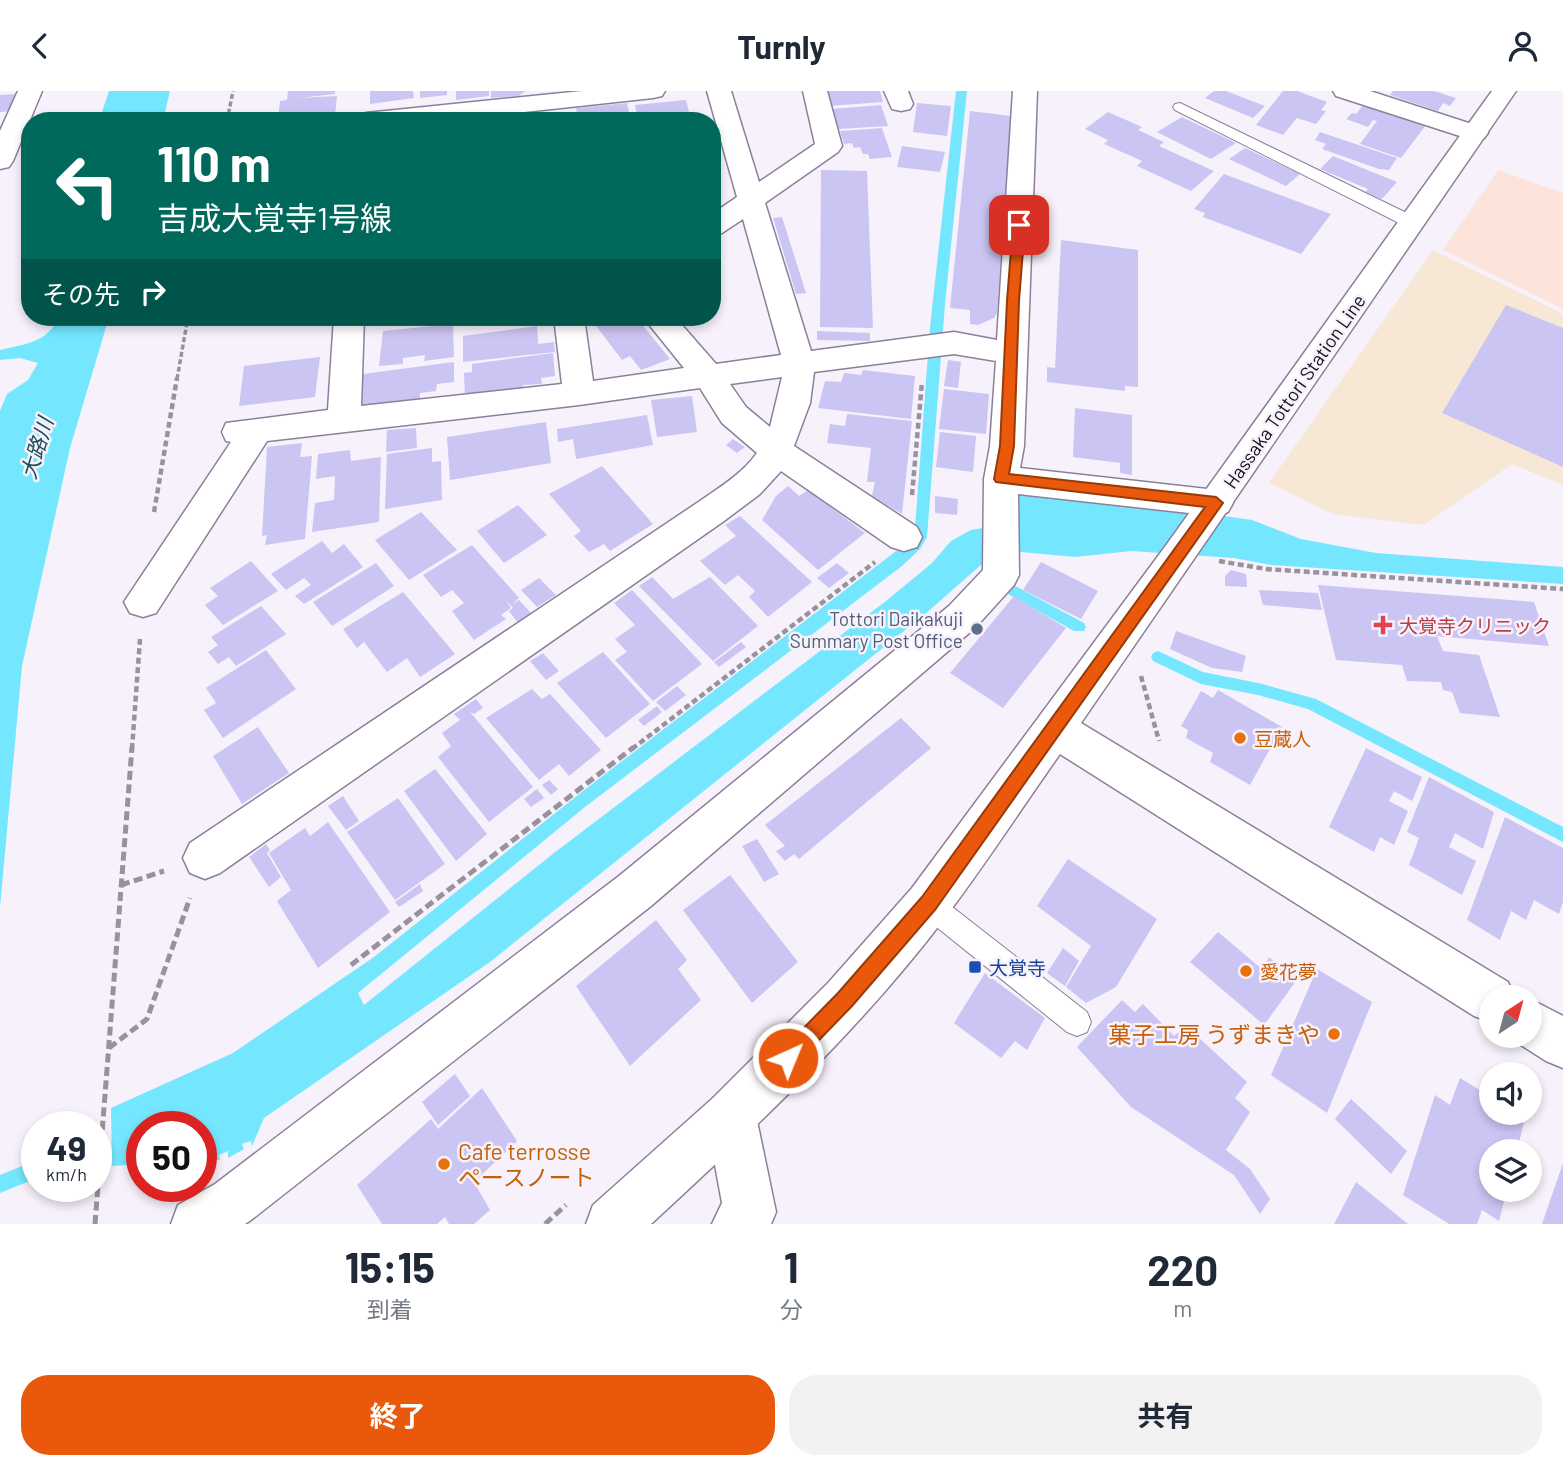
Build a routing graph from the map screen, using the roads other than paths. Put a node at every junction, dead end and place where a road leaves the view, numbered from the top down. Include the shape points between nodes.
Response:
1 (30, 91) edge
2 (653, 91) edge
3 (719, 91) edge
4 (815, 91) edge
5 (1026, 91) edge
6 (1346, 91) edge
7 (1504, 91) edge
8 (541, 104) edge
9 (1180, 107) dead end
10 (397, 112) edge
11 (1475, 134) junction
12 (0, 161) edge
13 (750, 198) junction
14 (721, 220) edge
15 (1413, 223) junction
16 (349, 326) edge
17 (570, 326) edge
18 (666, 326) edge
19 (1010, 353) junction
20 (799, 363) junction
21 (708, 376) junction
22 (579, 394) junction
23 (344, 420) junction
24 (775, 450) junction
25 (1001, 479) junction
26 (1211, 509) junction
27 (904, 537) road end
28 (143, 603) road end
29 (1055, 729) junction
30 (205, 858) road end
31 (928, 904) junction
32 (1479, 992) edge
33 (1077, 1022) dead end
34 (1542, 1031) edge
35 (1563, 1044) edge
36 (731, 1116) junction
37 (197, 1224) edge
38 (612, 1224) edge
39 (738, 1224) edge

1 - 12 street
2 - 8 street
3 - 13 street
4 - 13 street via 829,146
5 - 19 street
6 - 11 street
7 - 11 street, Hassaka Tottori Station Line
8 - 10 street
9 - 15 lane
11 - 15 street, Hassaka Tottori Station Line
13 - 14 street
13 - 20 street
15 - 26 street, Hassaka Tottori Station Line
16 - 23 street
17 - 22 street
18 - 21 street
19 - 20 street via 954,343
19 - 25 street via 1007,446
20 - 21 street
20 - 24 street via 799,388
21 - 22 street
21 - 24 street via 734,415
22 - 23 street
23 - 28 street via 247,431
24 - 27 street
24 - 30 street via 765,467 712,512
25 - 26 street
25 - 37 street via 1001,575 962,617 635,891 233,1202
26 - 29 street, Hassaka Tottori Station Line
29 - 31 street, Hassaka Tottori Station Line
29 - 32 street
31 - 33 lane
31 - 36 street, Hassaka Tottori Station Line via 845,1000
34 - 35 street
36 - 38 street, Hassaka Tottori Station Line
36 - 39 street via 750,1212

